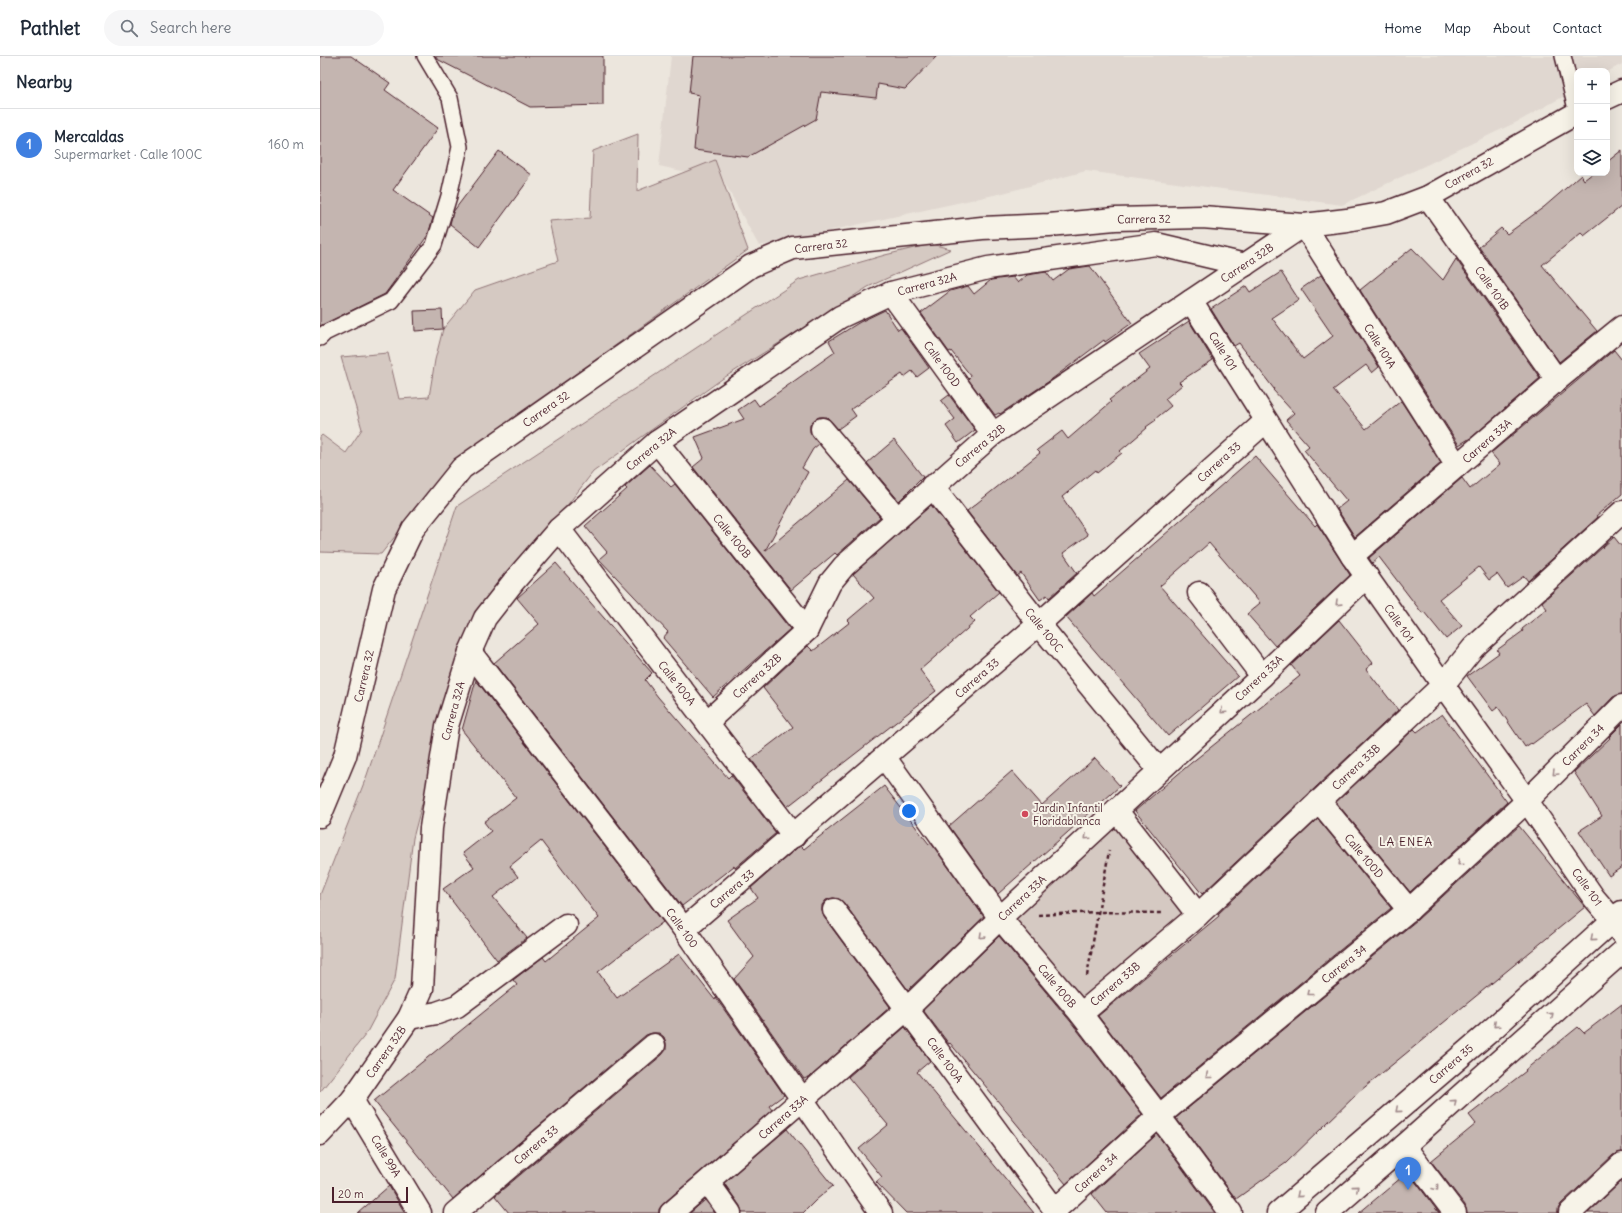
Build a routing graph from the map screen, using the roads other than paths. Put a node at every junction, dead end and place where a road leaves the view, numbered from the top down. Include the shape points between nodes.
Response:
1 (425, 56) edge
2 (1563, 56) edge
3 (1622, 91) edge
4 (1610, 97) edge
5 (1575, 104) edge
6 (1574, 115) edge
7 (1428, 196) junction
8 (1304, 226) junction
9 (1245, 265) junction
10 (891, 293) junction
11 (1191, 301) junction
12 (1622, 327) edge
13 (320, 338) edge
14 (1557, 380) junction
15 (1266, 421) junction
16 (822, 429) dead end
17 (993, 434) junction
18 (656, 442) junction
19 (1457, 466) junction
20 (932, 486) junction
21 (1622, 512) edge
22 (897, 518) junction
23 (559, 530) junction
24 (1352, 556) junction
25 (1367, 576) junction
26 (1198, 593) dead end
27 (1039, 624) junction
28 (807, 630) junction
29 (470, 652) junction
30 (1262, 676) junction
31 (1443, 685) junction
32 (1622, 706) edge
33 (706, 722) junction
34 (885, 758) junction
35 (1159, 770) junction
36 (1527, 801) junction
37 (1319, 802) junction
38 (1116, 810) junction
39 (320, 816) edge
40 (794, 836) junction
41 (834, 910) dead end
42 (1410, 910) junction
43 (1198, 914) junction
44 (1000, 918) junction
45 (1619, 922) edge
46 (566, 926) dead end
47 (684, 929) junction
48 (1622, 952) edge
49 (907, 1009) junction
50 (1081, 1014) junction
51 (409, 1018) junction
52 (654, 1045) dead end
53 (803, 1099) junction
54 (352, 1100) junction
55 (1159, 1116) junction
56 (320, 1134) edge
57 (1404, 1146) junction
58 (1622, 1164) edge
59 (708, 1182) junction
60 (1055, 1210) joint
61 (420, 1213) edge
62 (455, 1213) edge
63 (671, 1213) edge
64 (730, 1213) edge
65 (881, 1213) edge
66 (1231, 1213) edge
67 (1278, 1213) edge
68 (1327, 1213) edge
69 (1455, 1213) edge
70 (1570, 1213) edge

1 - 13 lane via 450,98 460,147 434,245 391,301 325,333
2 - 5 lane
3 - 4 street
6 - 7 street, Carrera 32
7 - 8 street, Carrera 32 via 1386,213
7 - 14 street, Calle 101B
8 - 9 street, Carrera 32B
8 - 19 street, Calle 101A
8 - 39 street, Carrera 32 via 1202,217 1115,219 982,228 793,248 750,266 462,468 413,529 384,589 345,756
9 - 10 street, Carrera 32A via 1156,244 988,268
9 - 11 street, Carrera 32B
10 - 17 street, Calle 100D
10 - 18 street, Carrera 32A via 840,317
11 - 15 street, Calle 101
11 - 17 street, Carrera 32B
12 - 14 street, Carrera 33A
14 - 19 street, Carrera 33A
15 - 24 street, Calle 101
15 - 27 street, Carrera 33
16 - 22 street
17 - 20 street, Carrera 32B
18 - 23 street, Carrera 32A
18 - 28 street, Calle 100B
19 - 24 street, Carrera 33A
20 - 22 street, Carrera 32B
20 - 27 street, Calle 100C
21 - 31 street, Carrera 33B via 1473,648
22 - 28 street, Carrera 32B via 830,583
23 - 29 street, Carrera 32A via 485,618
23 - 33 street, Calle 100A
24 - 25 street, Calle 101
25 -> 30 street, Carrera 33A
25 - 31 street, Calle 101
26 - 30 street
27 - 34 street, Carrera 33
27 - 35 street, Calle 100C
28 - 33 street, Carrera 32B
29 - 47 street, Calle 100
29 - 51 street, Carrera 32A via 447,726 430,828 422,989
30 -> 35 street, Carrera 33A
31 - 36 street, Calle 101
31 - 37 street, Carrera 33B
32 -> 36 street, Carrera 34
33 - 40 street, Calle 100A
34 - 40 street, Carrera 33
34 - 44 street, Calle 100B
35 - 38 street, Carrera 33A
36 -> 42 street, Carrera 34
36 - 45 street, Calle 101 via 1594,898
37 - 42 street, Calle 100D
37 - 43 street, Carrera 33B
38 - 43 street
38 -> 44 street, Carrera 33A
40 - 47 street, Carrera 33
41 - 49 street, Calle 100A
42 -> 55 street, Carrera 34
43 - 50 street, Carrera 33B
44 -> 49 street, Carrera 33A
44 - 50 street, Calle 100B
45 -> 67 street, Carrera 35
46 - 51 street, Carrera 32B via 457,1006 437,1014
47 - 53 street, Calle 100
57 -> 48 street
49 - 53 street, Carrera 33A
49 - 60 street, Calle 100A
50 - 55 street, Calle 100B
51 - 54 street, Carrera 32B
52 - 62 street, Carrera 33
53 - 59 street, Carrera 33A
53 - 65 street, Calle 100
54 - 56 street, Carrera 32B
54 - 61 street, Calle 99A
55 - 60 street, Carrera 34
55 - 66 street, Calle 100B
68 -> 57 street
57 -> 69 street
58 - 70 street
59 - 63 street, Carrera 33A
59 - 64 street

